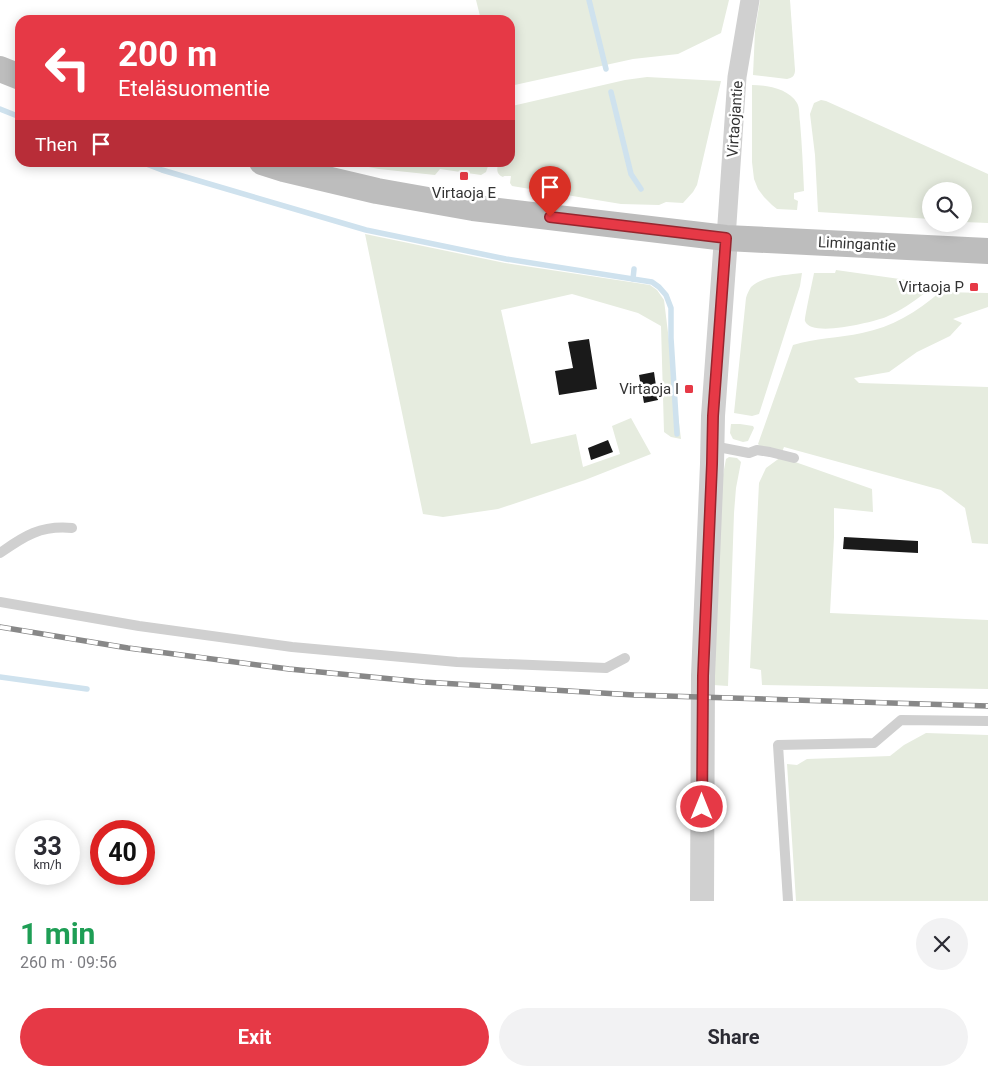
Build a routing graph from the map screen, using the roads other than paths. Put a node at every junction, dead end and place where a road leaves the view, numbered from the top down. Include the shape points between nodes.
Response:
1 (750, 0) edge
2 (0, 69) edge
3 (15, 75) edge
4 (278, 167) edge
5 (726, 238) junction
6 (988, 251) edge
7 (713, 446) junction
8 (794, 458) dead end
9 (72, 528) dead end
10 (0, 553) edge
11 (0, 602) edge
12 (625, 658) dead end
13 (988, 722) edge
14 (702, 901) edge
15 (788, 901) edge

1 - 5 street, Virtaojantie via 737,77
2 - 3 main road
4 - 5 main road, Limingantie via 378,191 473,208
5 - 6 main road, Limingantie
5 - 7 street
7 - 8 lane
7 - 14 street via 702,695
9 - 10 lane via 48,528 33,533
11 - 12 lane via 292,648 457,662 606,668
13 - 15 lane via 901,720 874,742 778,745

